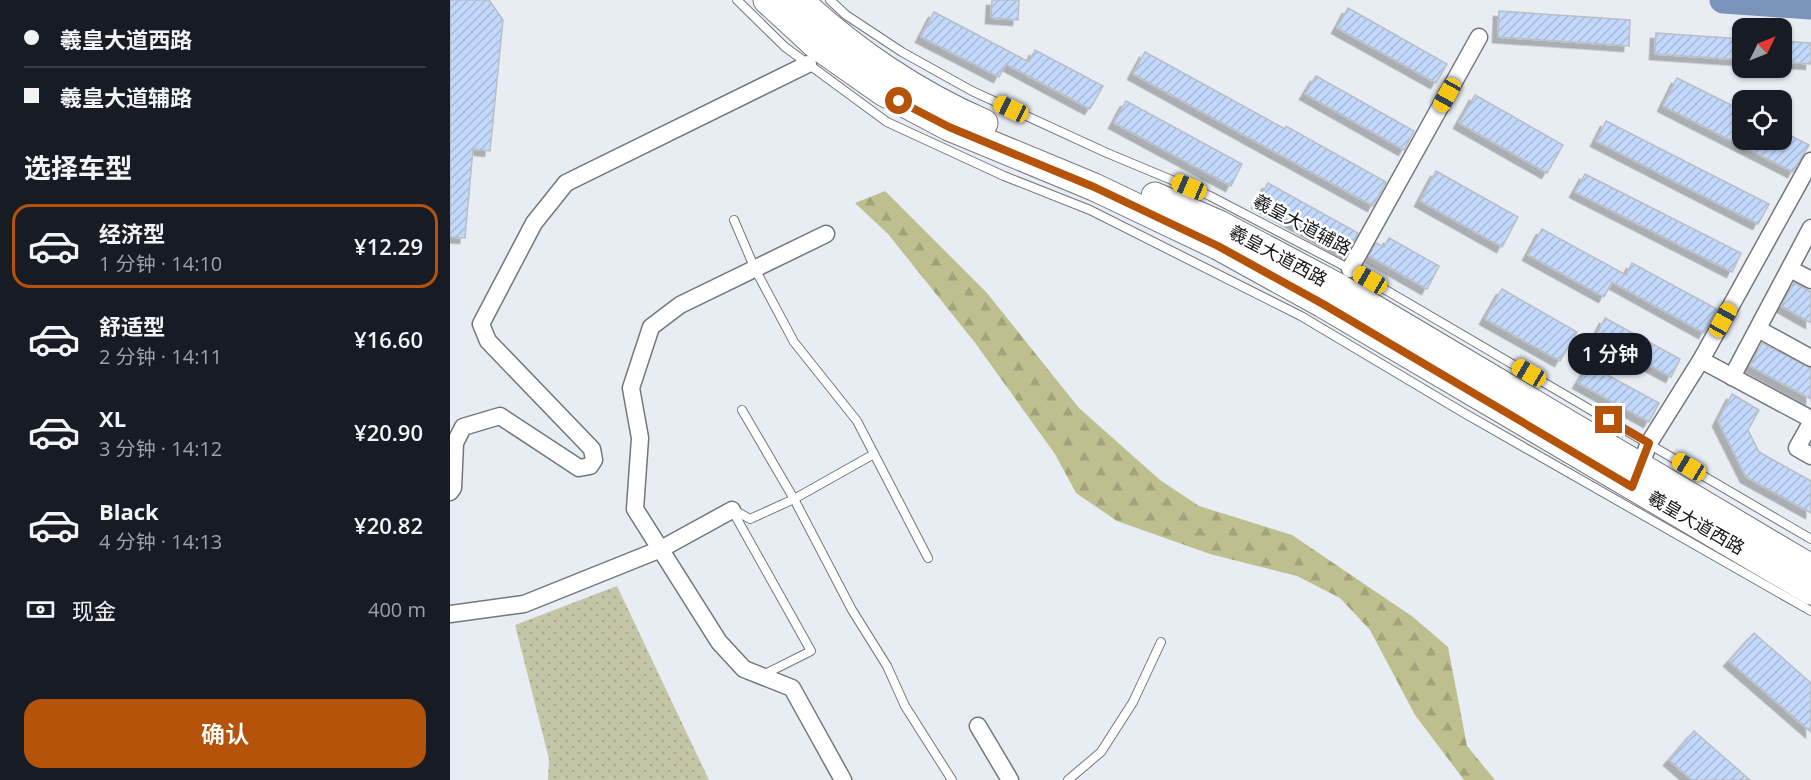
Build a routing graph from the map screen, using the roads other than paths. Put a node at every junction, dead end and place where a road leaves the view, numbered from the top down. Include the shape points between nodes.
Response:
1 (737, 0) edge
2 (767, 0) edge
3 (799, 0) edge
4 (830, 0) edge
5 (1479, 37) dead end
6 (808, 64) junction
7 (1811, 161) edge
8 (734, 220) dead end
9 (1811, 228) edge
10 (826, 234) dead end
11 (755, 268) junction
12 (1790, 268) junction
13 (1350, 269) junction
14 (1811, 280) edge
15 (1758, 329) junction
16 (1811, 358) edge
17 (1701, 360) junction
18 (1732, 377) junction
19 (742, 410) dead end
20 (1811, 421) edge
21 (874, 454) junction
22 (1811, 456) edge
23 (1640, 466) junction
24 (450, 492) edge
25 (794, 499) junction
26 (732, 510) junction
27 (1811, 539) edge
28 (661, 549) junction
29 (928, 558) dead end
30 (1811, 568) edge
31 (1811, 591) edge
32 (1811, 611) edge
33 (450, 614) edge
34 (1161, 642) dead end
35 (761, 676) junction
36 (978, 726) dead end
37 (843, 780) edge
38 (952, 780) edge
39 (1010, 780) edge
40 (1068, 780) edge

1 - 6 lane
2 - 23 main road, 羲皇大道西路 via 816,45 883,92 949,127 1094,187 1218,246
3 - 23 main road, 羲皇大道西路 via 827,26 891,72 960,112 1219,224 1338,287
4 - 13 lane, 羲皇大道辅路 via 902,52 972,91 1210,196
5 - 13 street
6 - 24 street via 566,183 534,223 481,324 489,341 592,449 594,460 590,466 579,468 500,416 463,427 455,443
6 - 32 lane via 887,122 1004,176 1090,210 1301,316
7 - 17 street
8 - 11 lane
9 - 12 street
10 - 11 street
11 - 21 lane via 794,342 857,421
11 - 28 street via 680,305 651,327 631,388 639,438 635,508
12 - 14 street
12 - 15 street
13 - 23 lane, 羲皇大道辅路
15 - 16 street
15 - 18 street
17 - 18 street
17 - 23 street
18 - 20 street
19 - 25 lane
20 - 22 street via 1797,448
21 - 25 lane
21 - 29 lane
23 - 27 lane, 羲皇大道辅路
23 - 30 main road, 羲皇大道西路
23 - 31 main road, 羲皇大道西路
25 - 26 lane via 750,519
25 - 38 lane via 852,610 887,666 905,706
26 - 28 street
26 - 35 lane via 811,651
28 - 33 street via 524,604
28 - 35 street via 719,642 744,669
34 - 40 lane via 1133,702 1101,752
35 - 37 street via 792,688
36 - 39 street

